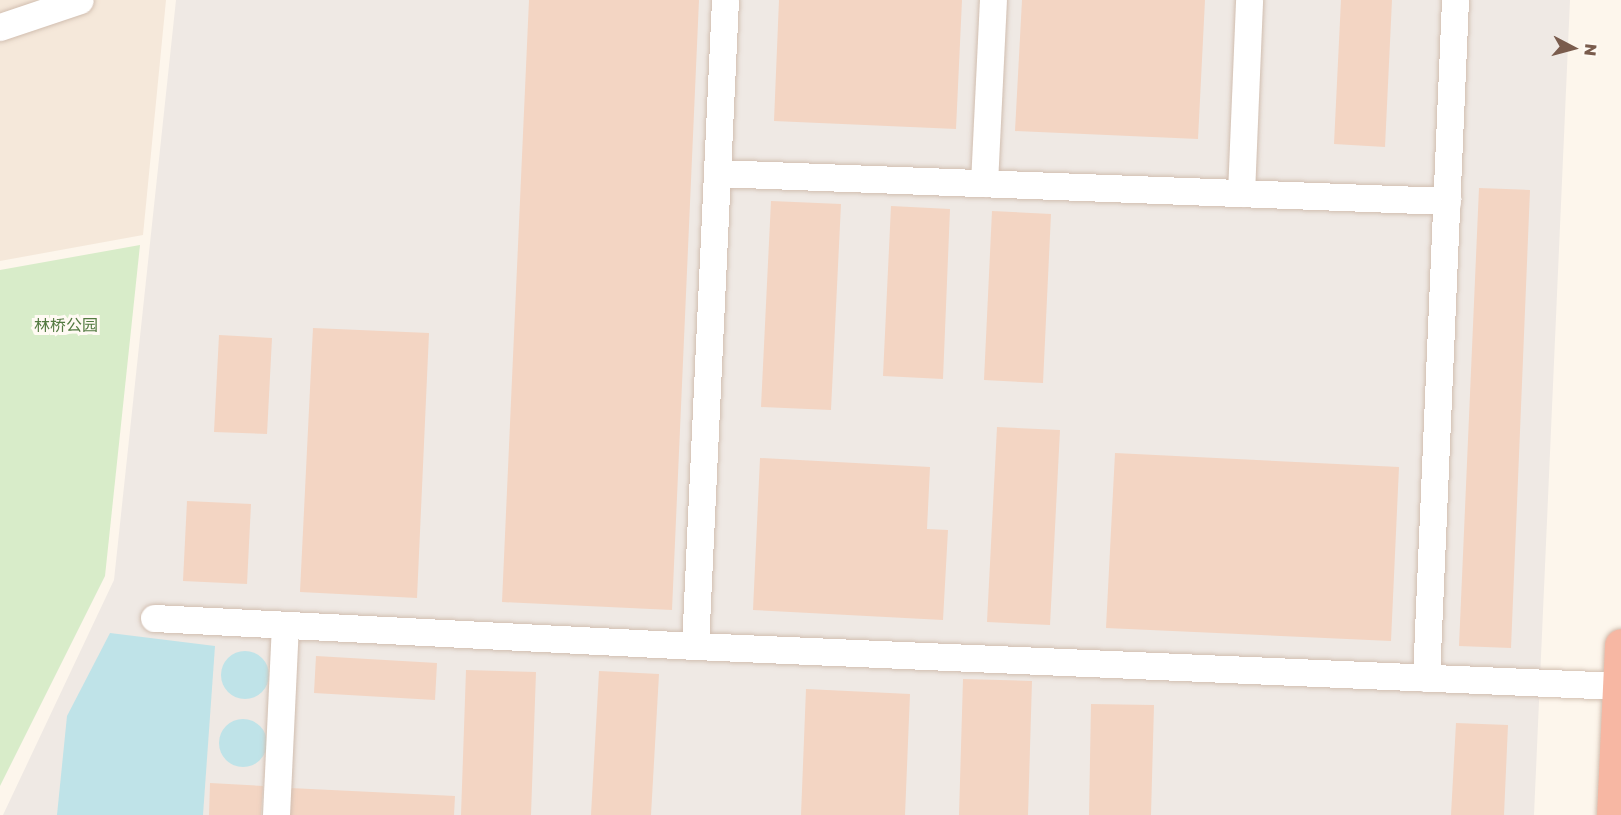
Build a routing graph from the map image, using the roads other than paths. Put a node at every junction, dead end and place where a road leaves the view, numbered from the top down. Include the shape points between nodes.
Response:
1 (80, 0) edge
2 (725, 0) edge
3 (993, 0) edge
4 (1249, 0) edge
5 (1455, 0) edge
6 (0, 27) edge
7 (717, 173) junction
8 (984, 183) junction
9 (1241, 193) junction
10 (1447, 201) junction
11 (154, 618) dead end
12 (285, 625) junction
13 (1621, 645) edge
14 (695, 646) junction
15 (1426, 678) junction
16 (1619, 686) junction
17 (276, 815) edge
18 (1613, 815) edge

1 - 6 street
2 - 7 street
3 - 8 street
4 - 9 street
5 - 10 street
7 - 8 street
7 - 14 street
8 - 9 street
9 - 10 street
10 - 15 street
11 - 12 street
12 - 14 street
12 - 17 street
13 - 16 highway
14 - 15 street
15 - 16 street
16 - 18 highway

